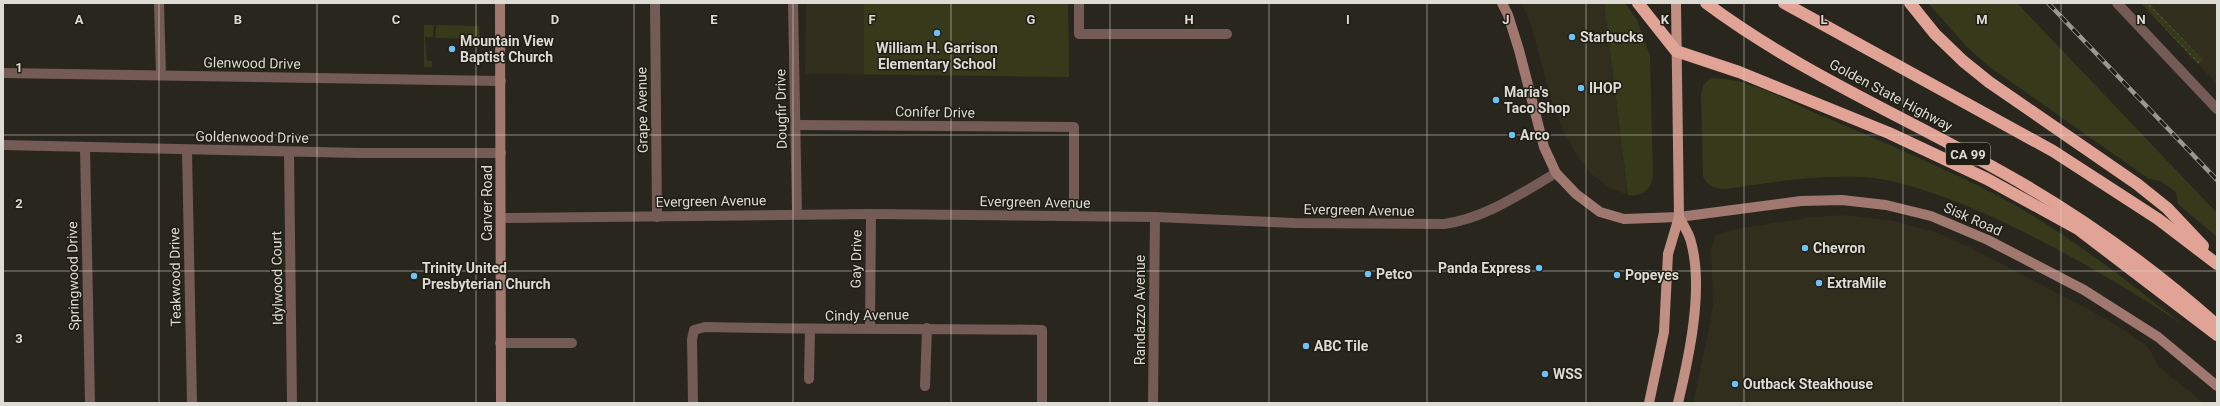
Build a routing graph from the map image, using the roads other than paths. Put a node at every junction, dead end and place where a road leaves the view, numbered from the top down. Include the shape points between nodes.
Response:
1 (159, 3) edge
2 (500, 3) edge
3 (655, 3) edge
4 (793, 3) edge
5 (1079, 3) edge
6 (1502, 3) edge
7 (1638, 3) edge
8 (1676, 3) edge
9 (1706, 3) edge
10 (1784, 3) edge
11 (1910, 3) edge
12 (2118, 3) edge
13 (1227, 34) dead end
14 (1676, 51) junction
15 (3, 73) edge
16 (161, 75) junction
17 (501, 81) junction
18 (2217, 109) edge
19 (796, 125) junction
20 (3, 146) edge
21 (84, 148) junction
22 (187, 150) junction
23 (289, 152) junction
24 (501, 153) junction
25 (1556, 172) junction
26 (797, 214) junction
27 (870, 214) junction
28 (657, 216) junction
29 (1074, 216) junction
30 (1155, 217) junction
31 (1679, 217) junction
32 (502, 218) junction
33 (2217, 263) edge
34 (2217, 325) edge
35 (870, 328) junction
36 (927, 328) junction
37 (810, 330) junction
38 (2217, 335) edge
39 (500, 343) junction
40 (572, 343) dead end
41 (809, 379) dead end
42 (925, 386) dead end
43 (2217, 386) edge
44 (90, 403) edge
45 (192, 403) edge
46 (292, 403) edge
47 (500, 403) edge
48 (693, 403) edge
49 (1042, 403) edge
50 (1153, 403) edge
51 (1649, 403) edge
52 (1678, 403) edge

1 - 16 street
2 - 17 street, Carver Road
3 - 28 street, Grape Avenue
4 - 19 street, Dougfir Drive
5 - 13 street via 1079,34
6 - 25 street, Sisk Road via 1519,50 1544,147
7 - 14 highway
8 - 14 main road
9 - 34 highway, Golden State Highway / CA 99 via 1735,24 1817,72 2028,187 2106,237
10 - 33 highway, Golden State Highway via 2053,151 2158,219
11 - 33 highway via 1935,34 1962,61 2149,193 2167,208
12 - 18 street
14 - 31 main road
14 - 38 highway via 1790,92 1889,133 1987,179 2078,230
15 - 16 street, Glenwood Drive
16 - 17 street, Glenwood Drive
17 - 24 street, Carver Road
19 - 26 street, Dougfir Drive
19 - 29 street, Conifer Drive via 1074,127
20 - 21 street, Goldenwood Drive
21 - 22 street, Goldenwood Drive
21 - 44 street, Springwood Drive
22 - 23 street, Goldenwood Drive
22 - 45 street, Teakwood Drive
23 - 24 street, Goldenwood Drive
23 - 46 street, Idylwood Court
24 - 32 street, Carver Road
25 - 30 street, Evergreen Avenue via 1479,216 1444,224 1294,223
25 - 31 street, Sisk Road via 1576,194 1600,212 1624,219
26 - 27 street, Evergreen Avenue
26 - 28 street, Evergreen Avenue
27 - 29 street, Evergreen Avenue
27 - 35 street, Gay Drive
28 - 32 street, Evergreen Avenue
29 - 30 street, Evergreen Avenue
30 - 50 street, Randazzo Avenue
31 - 43 street, Sisk Road via 1825,199 1886,205 1931,216 1988,240 2084,290 2158,337
31 - 51 main road via 1668,254 1664,332
31 - 52 main road via 1691,241 1695,276 1691,339
32 - 39 street, Carver Road
35 - 36 street, Cindy Avenue
35 - 37 street, Cindy Avenue
36 - 42 street
36 - 49 street, Cindy Avenue via 1042,330
37 - 41 street
37 - 48 street, Cindy Avenue via 704,327 694,330
39 - 40 street
39 - 47 street, Carver Road

